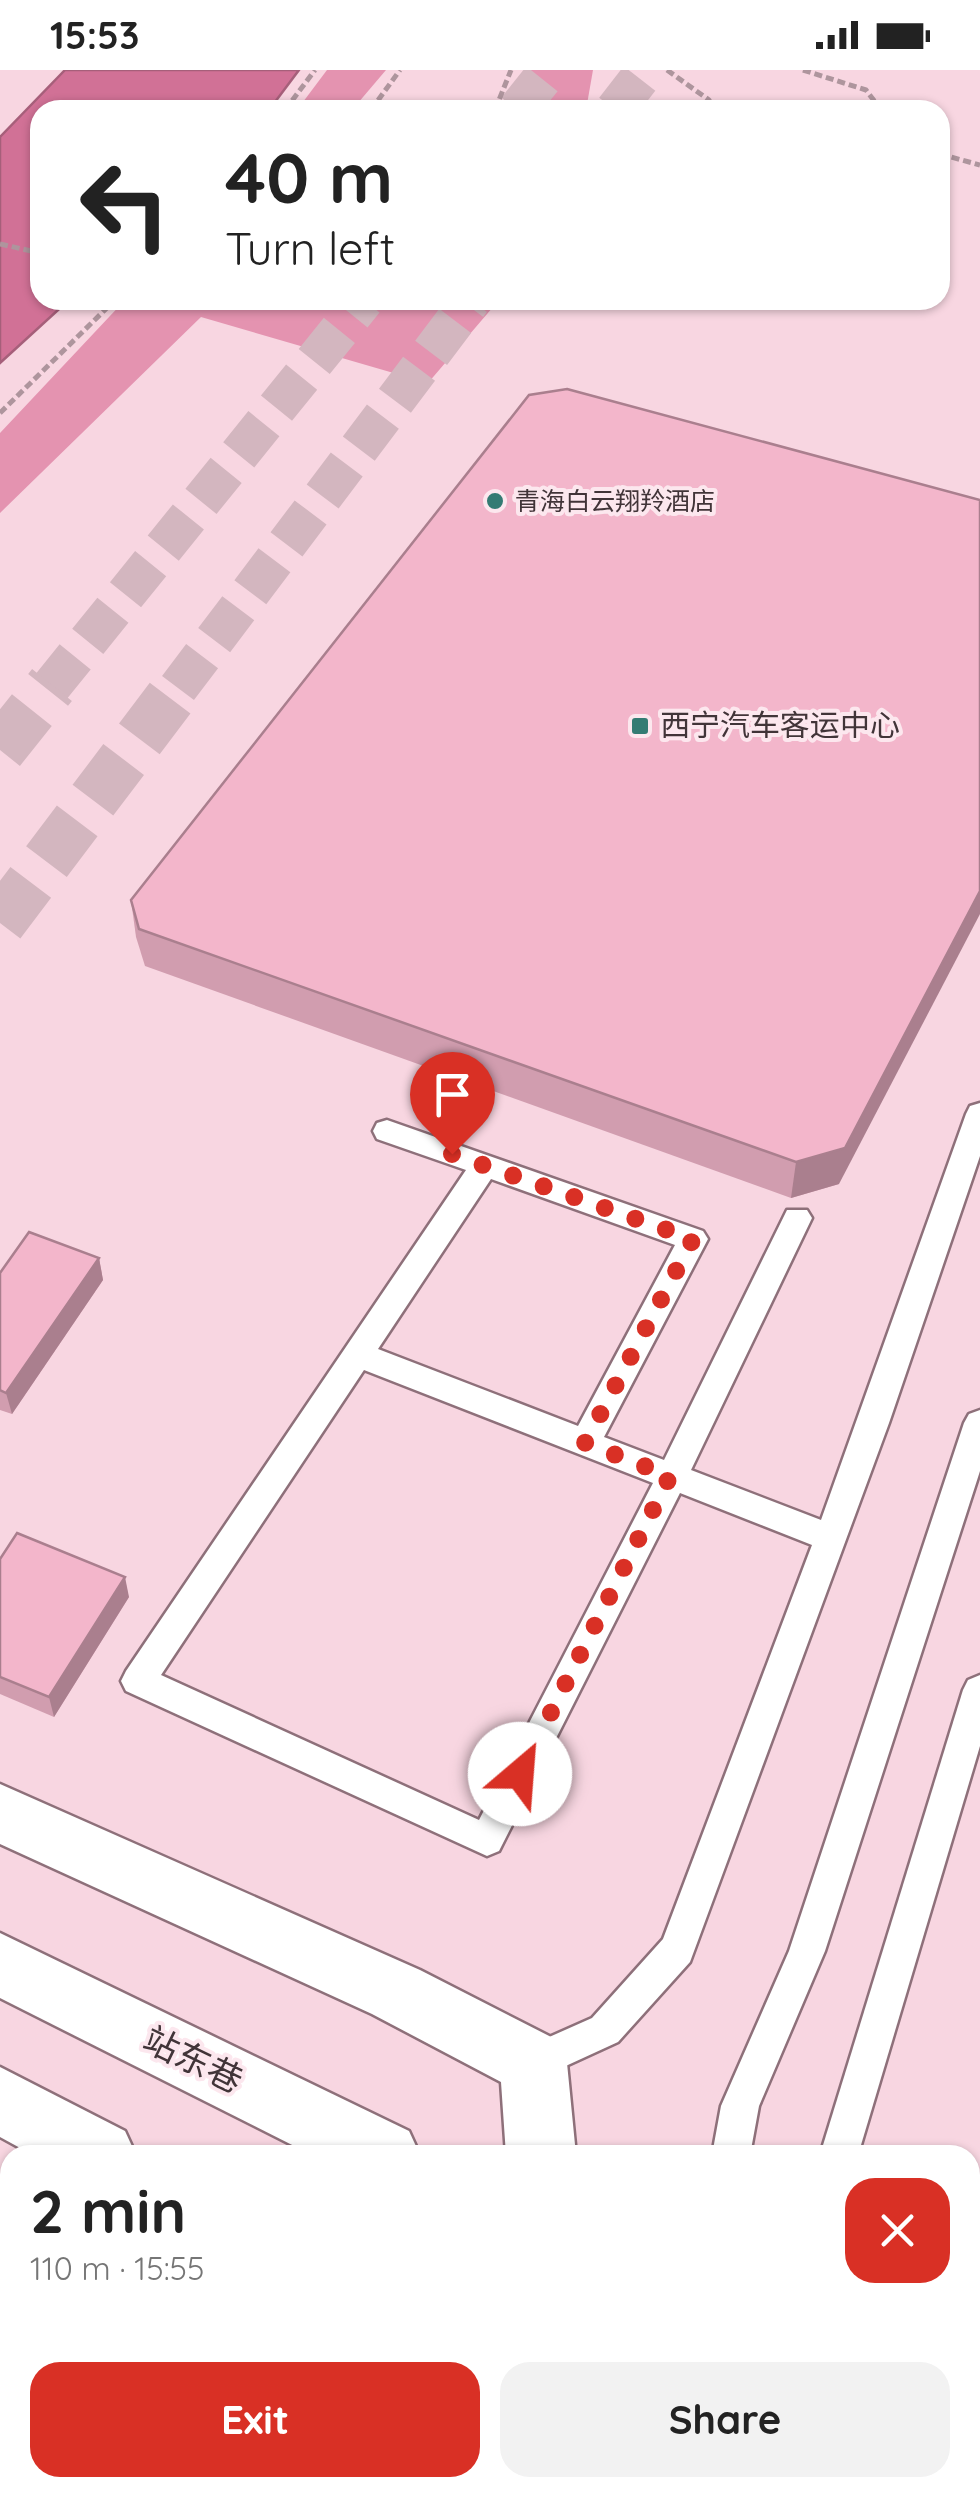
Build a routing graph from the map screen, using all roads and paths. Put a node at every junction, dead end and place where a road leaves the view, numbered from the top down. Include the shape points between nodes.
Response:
1 (316, 70) edge
2 (400, 70) edge
3 (510, 70) edge
4 (668, 70) edge
5 (804, 70) edge
6 (294, 100) edge
7 (378, 100) edge
8 (499, 100) edge
9 (709, 100) edge
10 (874, 100) edge
11 (950, 157) edge
12 (980, 165) edge
13 (0, 244) edge
14 (30, 251) edge
15 (105, 310) edge
16 (0, 413) edge
17 (980, 1114) edge
18 (386, 1131) dead end
19 (484, 1166) junction
20 (798, 1218) dead end
21 (356, 1354) junction
22 (980, 1424) edge
23 (585, 1443) junction
24 (670, 1476) junction
25 (831, 1538) junction
26 (980, 1690) edge
27 (0, 1812) edge
28 (0, 1964) edge
29 (532, 2063) junction
30 (0, 2100) edge
31 (83, 2145) edge
32 (365, 2145) edge
33 (540, 2145) edge
34 (734, 2145) edge
35 (841, 2145) edge

1 - 6 path
2 - 7 path
3 - 8 path
4 - 9 path
5 - 10 path via 866,90
11 - 12 path
13 - 14 path
15 - 16 path
17 - 25 lane
18 - 19 lane
19 - 21 lane
19 - 23 lane via 693,1239
20 - 24 lane
21 - 23 lane
21 - 24 lane via 138,1681 487,1840
22 - 34 lane via 808,1951 740,2106
23 - 24 lane
24 - 25 lane
25 - 29 lane via 677,1950 605,2030
26 - 35 lane
27 - 29 main road via 396,1992
28 - 32 main road, 站东巷
29 - 33 main road
30 - 31 main road

